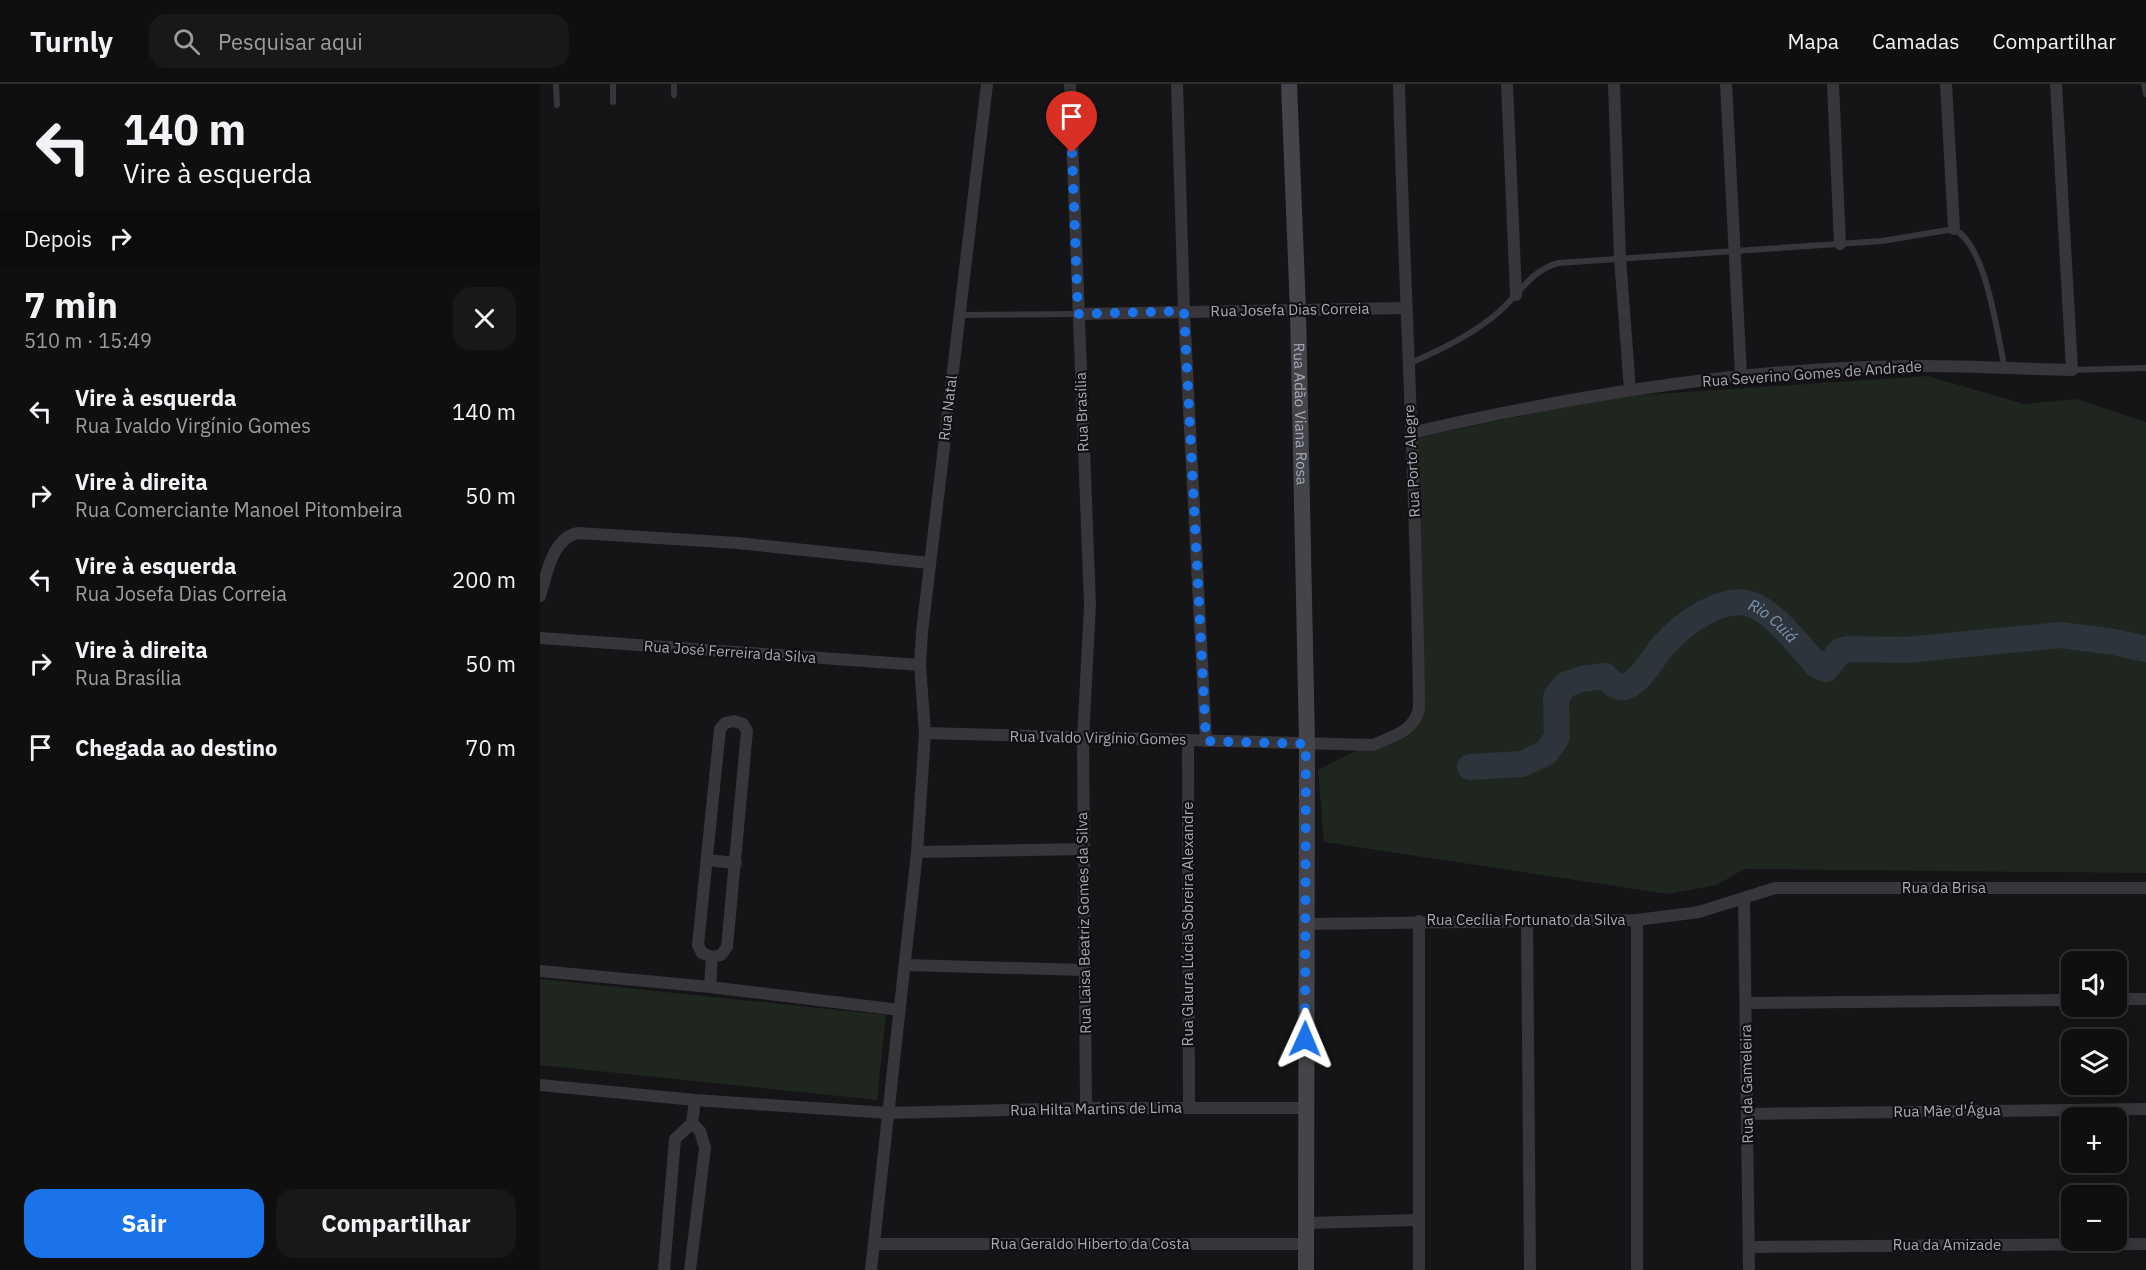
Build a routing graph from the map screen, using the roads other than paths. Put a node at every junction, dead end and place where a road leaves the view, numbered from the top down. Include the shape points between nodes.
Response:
1 (556, 84) edge
2 (613, 84) edge
3 (674, 84) edge
4 (987, 84) edge
5 (1070, 84) edge
6 (1177, 84) edge
7 (1289, 84) edge
8 (1399, 84) edge
9 (1507, 84) edge
10 (1614, 84) edge
11 (1725, 84) edge
12 (1833, 84) edge
13 (1946, 84) edge
14 (2056, 84) edge
15 (2144, 84) edge
16 (2146, 94) edge
17 (674, 95) dead end
18 (613, 102) dead end
19 (557, 105) dead end
20 (1954, 229) junction
21 (1840, 244) junction
22 (1734, 251) junction
23 (1620, 258) junction
24 (1516, 295) junction
25 (1405, 308) junction
26 (1298, 310) junction
27 (1184, 311) junction
28 (1078, 314) junction
29 (960, 315) junction
30 (1408, 364) junction
31 (2146, 368) edge
32 (2005, 369) junction
33 (2072, 370) junction
34 (1741, 375) junction
35 (1630, 390) junction
36 (1411, 433) junction
37 (929, 563) junction
38 (540, 596) edge
39 (540, 638) edge
40 (920, 665) junction
41 (925, 733) junction
42 (1083, 739) junction
43 (1188, 740) junction
44 (1206, 741) junction
45 (1306, 744) junction
46 (1083, 849) junction
47 (917, 852) junction
48 (706, 860) junction
49 (736, 863) junction
50 (2146, 888) edge
51 (1744, 899) junction
52 (1637, 920) junction
53 (1419, 921) junction
54 (1527, 922) junction
55 (1306, 924) junction
56 (712, 957) junction
57 (906, 964) junction
58 (1084, 970) junction
59 (540, 971) edge
60 (710, 987) junction
61 (2127, 999) edge
62 (2146, 999) edge
63 (2061, 1000) edge
64 (1746, 1003) junction
65 (900, 1010) junction
66 (540, 1084) edge
67 (695, 1100) junction
68 (1189, 1107) junction
69 (1086, 1108) junction
70 (1304, 1108) junction
71 (2146, 1109) edge
72 (888, 1113) junction
73 (1747, 1114) junction
74 (692, 1122) junction
75 (1418, 1220) junction
76 (1305, 1223) junction
77 (874, 1244) junction
78 (1305, 1244) junction
79 (2146, 1244) edge
80 (1749, 1247) junction
81 (664, 1270) edge
82 (690, 1270) edge
83 (871, 1270) edge
84 (1306, 1270) edge
85 (1419, 1270) edge
86 (1530, 1270) edge
87 (1637, 1270) edge
88 (1749, 1270) edge

1 - 19 lane
2 - 18 lane
3 - 17 lane
4 - 29 street, Rua Natal
5 - 28 street, Rua Brasília
6 - 27 street
7 - 26 street, Rua Adão Viana Rosa
8 - 25 street, Rua Porto Alegre
9 - 24 street
10 - 23 street
11 - 22 street
12 - 21 street
13 - 20 street
14 - 33 street
15 - 16 lane
20 - 21 lane
20 - 32 lane via 1970,245 1984,279
21 - 22 lane
22 - 23 lane
22 - 34 street
23 - 24 lane via 1550,266 1532,276
23 - 35 street
24 - 30 lane via 1452,345
25 - 26 street, Rua Josefa Dias Correia
25 - 30 street, Rua Porto Alegre
26 - 27 street, Rua Josefa Dias Correia
26 - 45 street, Rua Adão Viana Rosa
27 - 28 street, Rua Josefa Dias Correia
27 - 44 street
28 - 29 lane, Rua Josefa Dias Correia
28 - 42 street, Rua Brasília via 1090,605
29 - 37 street, Rua Natal
30 - 36 street, Rua Porto Alegre
31 - 33 lane, Rua Severino Gomes de Andrade
32 - 33 street, Rua Severino Gomes de Andrade
32 - 34 street, Rua Severino Gomes de Andrade via 1907,366
34 - 35 street, Rua Severino Gomes de Andrade
35 - 36 street, Rua Severino Gomes de Andrade via 1533,405
36 - 45 street, Rua Porto Alegre via 1417,553 1417,718 1410,728 1372,745
37 - 38 street via 737,543 578,533 567,536 555,553
37 - 40 street, Rua Natal
39 - 40 street, Rua José Ferreira da Silva
40 - 41 street, Rua Natal
41 - 42 street, Rua Ivaldo Virgínio Gomes
41 - 47 street, Rua Natal
42 - 43 street, Rua Ivaldo Virgínio Gomes
42 - 46 street, Rua Laisa Beatriz Gomes da Silva
43 - 44 street, Rua Ivaldo Virgínio Gomes
43 - 68 street, Rua Glaura Lúcia Sobreira Alexandre
44 - 45 street, Rua Ivaldo Virgínio Gomes
45 - 55 street, Rua Adão Viana Rosa
46 - 47 street
46 - 58 street, Rua Laisa Beatriz Gomes da Silva
47 - 57 street, Rua Natal
48 - 49 street
48 - 49 street via 720,729 734,721 743,724 747,731
48 - 56 street via 698,945 702,953
49 - 56 street via 727,946 721,955
50 - 51 street, Rua da Brisa via 1775,888
51 - 52 street, Rua Cecília Fortunato da Silva via 1699,912
51 - 64 street, Rua da Gameleira
52 - 54 street, Rua Cecília Fortunato da Silva
52 - 87 street
53 - 54 street, Rua Cecília Fortunato da Silva
53 - 55 street, Rua Cecília Fortunato da Silva
53 - 75 street
54 - 86 street
55 - 70 street, Rua Adão Viana Rosa
56 - 60 street
57 - 58 street
57 - 65 street, Rua Natal
58 - 69 street, Rua Laisa Beatriz Gomes da Silva
59 - 60 street
60 - 65 street
61 - 62 street
63 - 64 street
64 - 73 street, Rua da Gameleira
65 - 72 street, Rua Natal
66 - 67 street, Rua Hilta Martins de Lima
67 - 72 street, Rua Hilta Martins de Lima
67 - 74 street
68 - 69 street, Rua Hilta Martins de Lima
68 - 70 street, Rua Hilta Martins de Lima
69 - 72 street, Rua Hilta Martins de Lima
70 - 76 street, Rua Adão Viana Rosa
71 - 73 street, Rua Mãe d'Água
72 - 77 street, Rua Natal
73 - 80 street, Rua da Gameleira
74 - 81 street via 675,1139
74 - 82 street via 700,1131 705,1148
75 - 76 street
75 - 85 street
76 - 78 street, Rua Adão Viana Rosa
77 - 78 street, Rua Geraldo Hiberto da Costa
77 - 83 street, Rua Natal
78 - 84 street, Rua Adão Viana Rosa
79 - 80 street, Rua da Amizade
80 - 88 street, Rua da Gameleira

